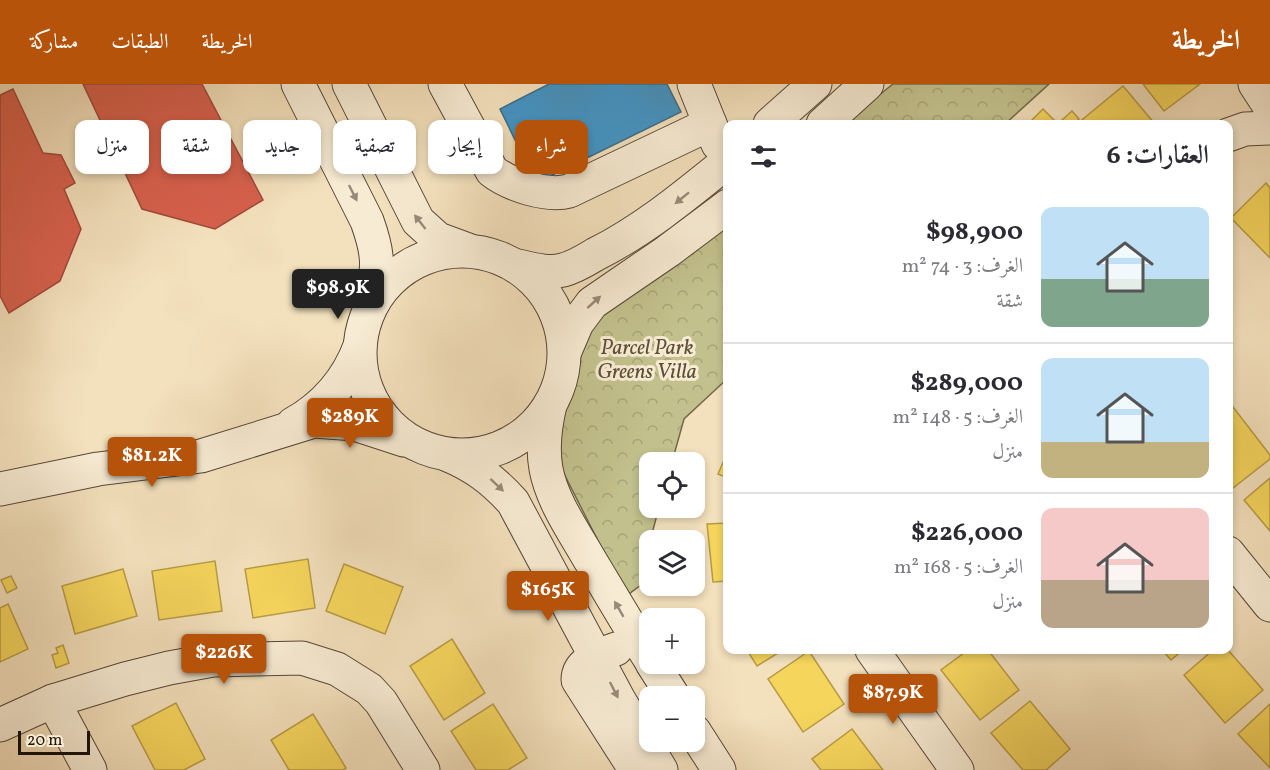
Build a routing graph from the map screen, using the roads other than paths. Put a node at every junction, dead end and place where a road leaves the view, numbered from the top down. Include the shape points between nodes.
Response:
1 (298, 84) edge
2 (349, 84) edge
3 (445, 84) edge
4 (694, 84) edge
5 (815, 84) edge
6 (867, 84) edge
7 (1255, 84) edge
8 (1270, 107) edge
9 (774, 120) edge
10 (827, 120) edge
11 (710, 124) junction
12 (1270, 128) edge
13 (1233, 133) edge
14 (723, 155) edge
15 (723, 164) edge
16 (723, 210) edge
17 (470, 250) junction
18 (518, 266) junction
19 (371, 306) junction
20 (360, 346) junction
21 (565, 351) junction
22 (550, 405) junction
23 (283, 429) junction
24 (414, 444) junction
25 (448, 455) junction
26 (0, 489) edge
27 (1233, 559) edge
28 (1270, 605) edge
29 (639, 642) edge
30 (639, 654) edge
31 (875, 654) edge
32 (597, 657) junction
33 (53, 701) junction
34 (0, 725) edge
35 (706, 750) edge
36 (90, 770) edge
37 (423, 770) edge
38 (636, 770) edge
39 (661, 770) edge
40 (676, 770) edge
41 (957, 770) edge

1 -> 19 street via 373,238 378,264
17 -> 2 street via 438,239 418,221
3 - 11 street via 492,171 551,194 569,191
4 - 11 street
5 - 9 street
6 - 10 street
7 - 8 street
11 - 14 street
12 - 13 street
15 -> 18 street via 664,212 577,264 550,272
21 -> 16 street via 577,323 592,303
17 - 18 street via 495,255
17 - 19 street via 446,251 423,258 384,286
18 - 21 street via 543,289 559,318
19 - 20 street
20 - 23 street via 346,377 334,391 311,414
20 - 24 street via 362,376 372,404 391,427
21 - 22 street via 561,379
22 - 25 street via 532,428 507,446 478,454
29 -> 22 street via 552,486 546,470 544,438
23 - 24 street via 331,421 355,424
23 - 26 street via 201,456 98,469
24 - 25 street
25 -> 32 street via 482,472 513,502
27 - 28 street
30 - 32 street
31 - 41 street
32 - 38 street via 578,672 578,680
32 -> 39 street
33 - 34 street
33 - 36 street
33 - 37 street via 126,679 213,660 302,658 337,669 369,689
35 - 40 street

